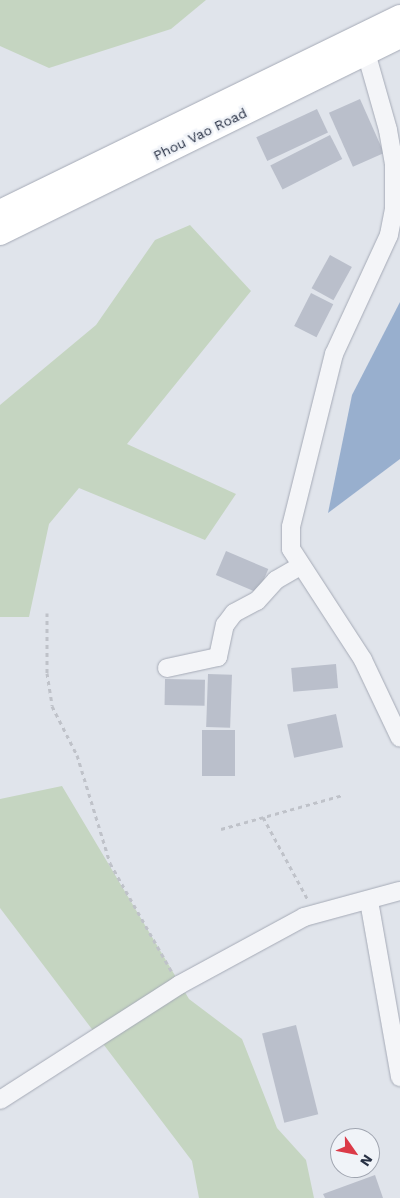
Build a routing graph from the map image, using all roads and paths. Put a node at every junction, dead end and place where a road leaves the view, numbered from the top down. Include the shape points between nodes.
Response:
1 (400, 17) edge
2 (400, 36) edge
3 (363, 44) junction
4 (0, 212) edge
5 (0, 233) edge
6 (300, 566) junction
7 (47, 613) dead end
8 (167, 668) dead end
9 (400, 738) edge
10 (343, 795) dead end
11 (263, 817) junction
12 (220, 829) dead end
13 (400, 891) edge
14 (369, 901) junction
15 (316, 914) junction
16 (179, 985) junction
17 (400, 1076) edge
18 (0, 1100) edge

1 - 3 street, Phou Vao Road
2 - 3 street, Phou Vao Road
3 - 4 street, Phou Vao Road
3 - 5 street, Phou Vao Road
3 - 6 street via 388,130 394,164 394,209 389,236 334,354 291,527 291,549
6 - 8 street via 276,580 257,602 234,613 225,625 218,657
6 - 9 street via 363,660
7 - 16 path via 47,673 52,706 76,755 110,863
10 - 11 path
11 - 12 path
11 - 15 path
13 - 14 street
14 - 15 street
14 - 17 street
15 - 16 street
16 - 18 street

